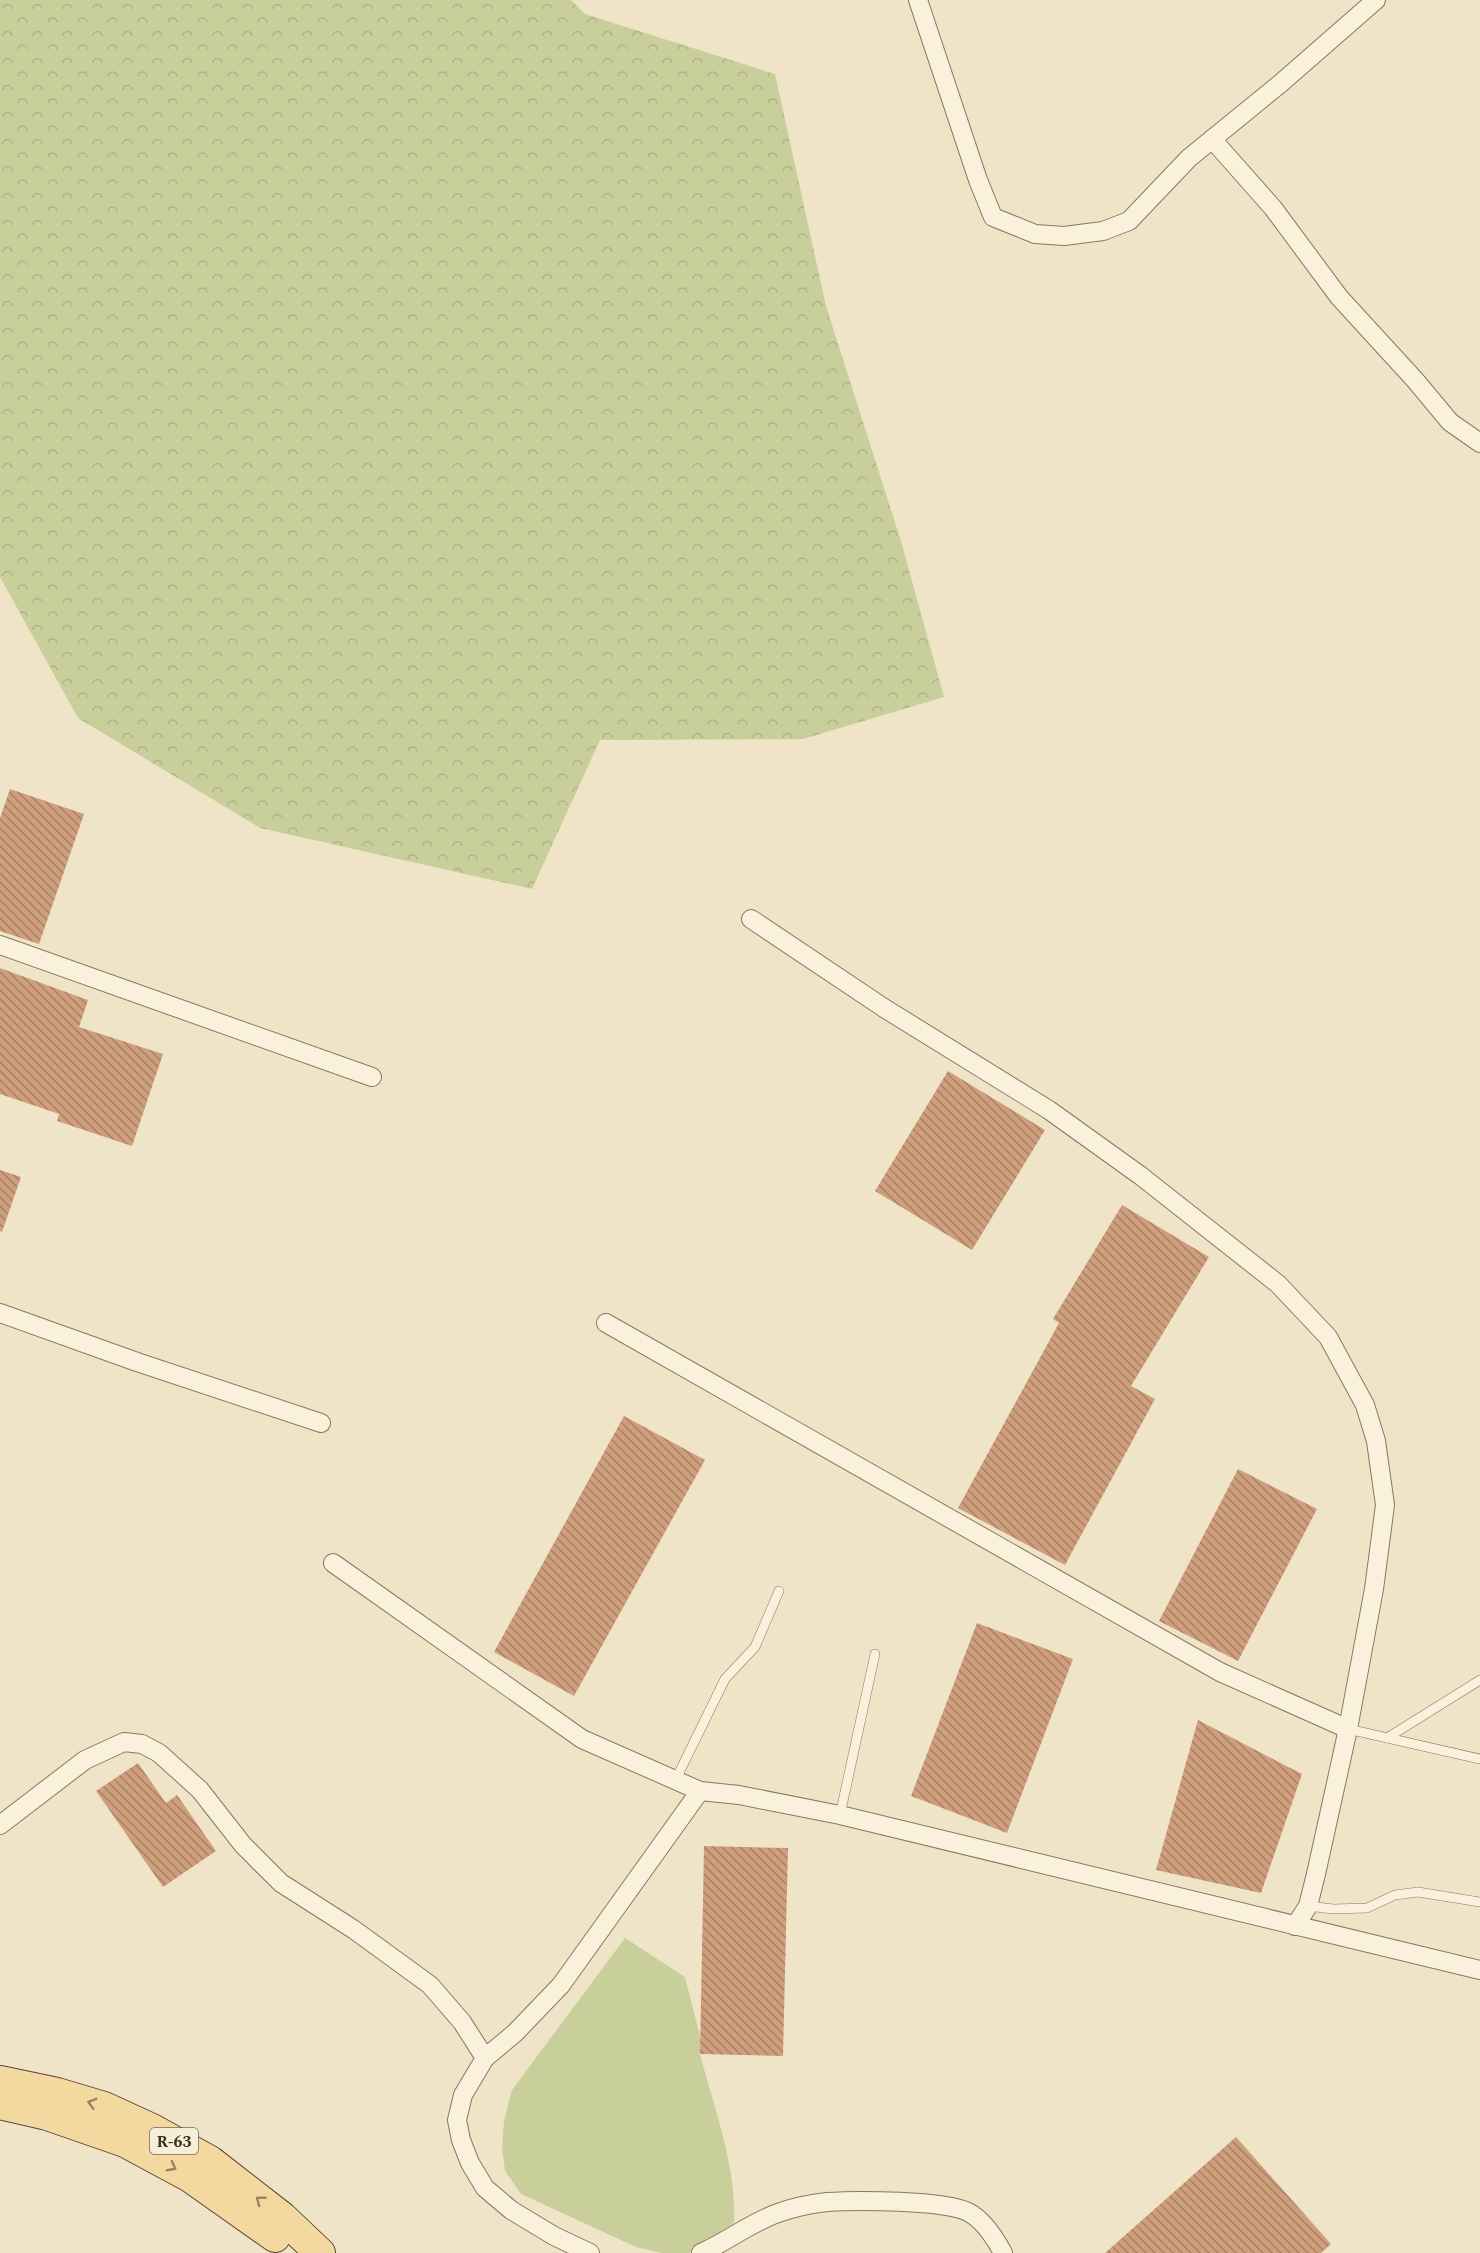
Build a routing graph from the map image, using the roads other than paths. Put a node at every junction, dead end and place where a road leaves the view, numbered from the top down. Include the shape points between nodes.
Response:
1 (918, 0) edge
2 (1376, 0) edge
3 (1212, 139) junction
4 (1480, 443) edge
5 (751, 919) dead end
6 (0, 945) edge
7 (372, 1077) dead end
8 (0, 1313) edge
9 (606, 1323) dead end
10 (321, 1423) dead end
11 (333, 1563) dead end
12 (779, 1591) dead end
13 (875, 1654) dead end
14 (1480, 1680) edge
15 (1348, 1729) junction
16 (1387, 1738) junction
17 (1480, 1759) edge
18 (675, 1781) junction
19 (700, 1791) junction
20 (840, 1815) junction
21 (0, 1825) edge
22 (1480, 1902) edge
23 (1308, 1906) junction
24 (1295, 1926) junction
25 (1480, 1970) edge
26 (485, 2058) junction
27 (0, 2082) edge
28 (0, 2104) edge
29 (293, 2253) edge
30 (320, 2253) edge
31 (590, 2253) edge
32 (701, 2253) edge
33 (1003, 2253) edge

1 - 3 street via 993,217 1035,234 1064,236 1102,231 1129,221
2 - 3 street
3 - 4 street via 1273,208 1339,297 1450,422
5 - 15 street via 1048,1110 1141,1176 1278,1284 1328,1337 1365,1405 1376,1441 1385,1506
6 - 7 street
8 - 10 street
9 - 15 street via 1220,1672
11 - 18 street via 582,1739
12 - 18 lane via 755,1647 725,1679
13 - 20 lane
14 - 16 lane
15 - 16 lane
15 - 23 street
16 - 17 lane
18 - 19 street
19 - 20 street
19 - 26 street via 561,1985
20 - 24 street
21 - 26 street via 85,1760 124,1742 141,1744 159,1753 200,1790 243,1845 281,1883 430,1985 462,2022
22 - 23 lane via 1418,1892 1395,1895 1367,1908
23 - 24 street
24 - 25 street
26 - 31 street via 463,2094 457,2120 470,2163 485,2188 511,2210
30 -> 27 main road, R-63 via 282,2217 210,2161 152,2129 104,2107
28 -> 29 main road, R-63 via 47,2115 126,2142 190,2177 267,2230
32 - 33 street via 747,2227 802,2206 871,2202 936,2204 968,2212 992,2233

